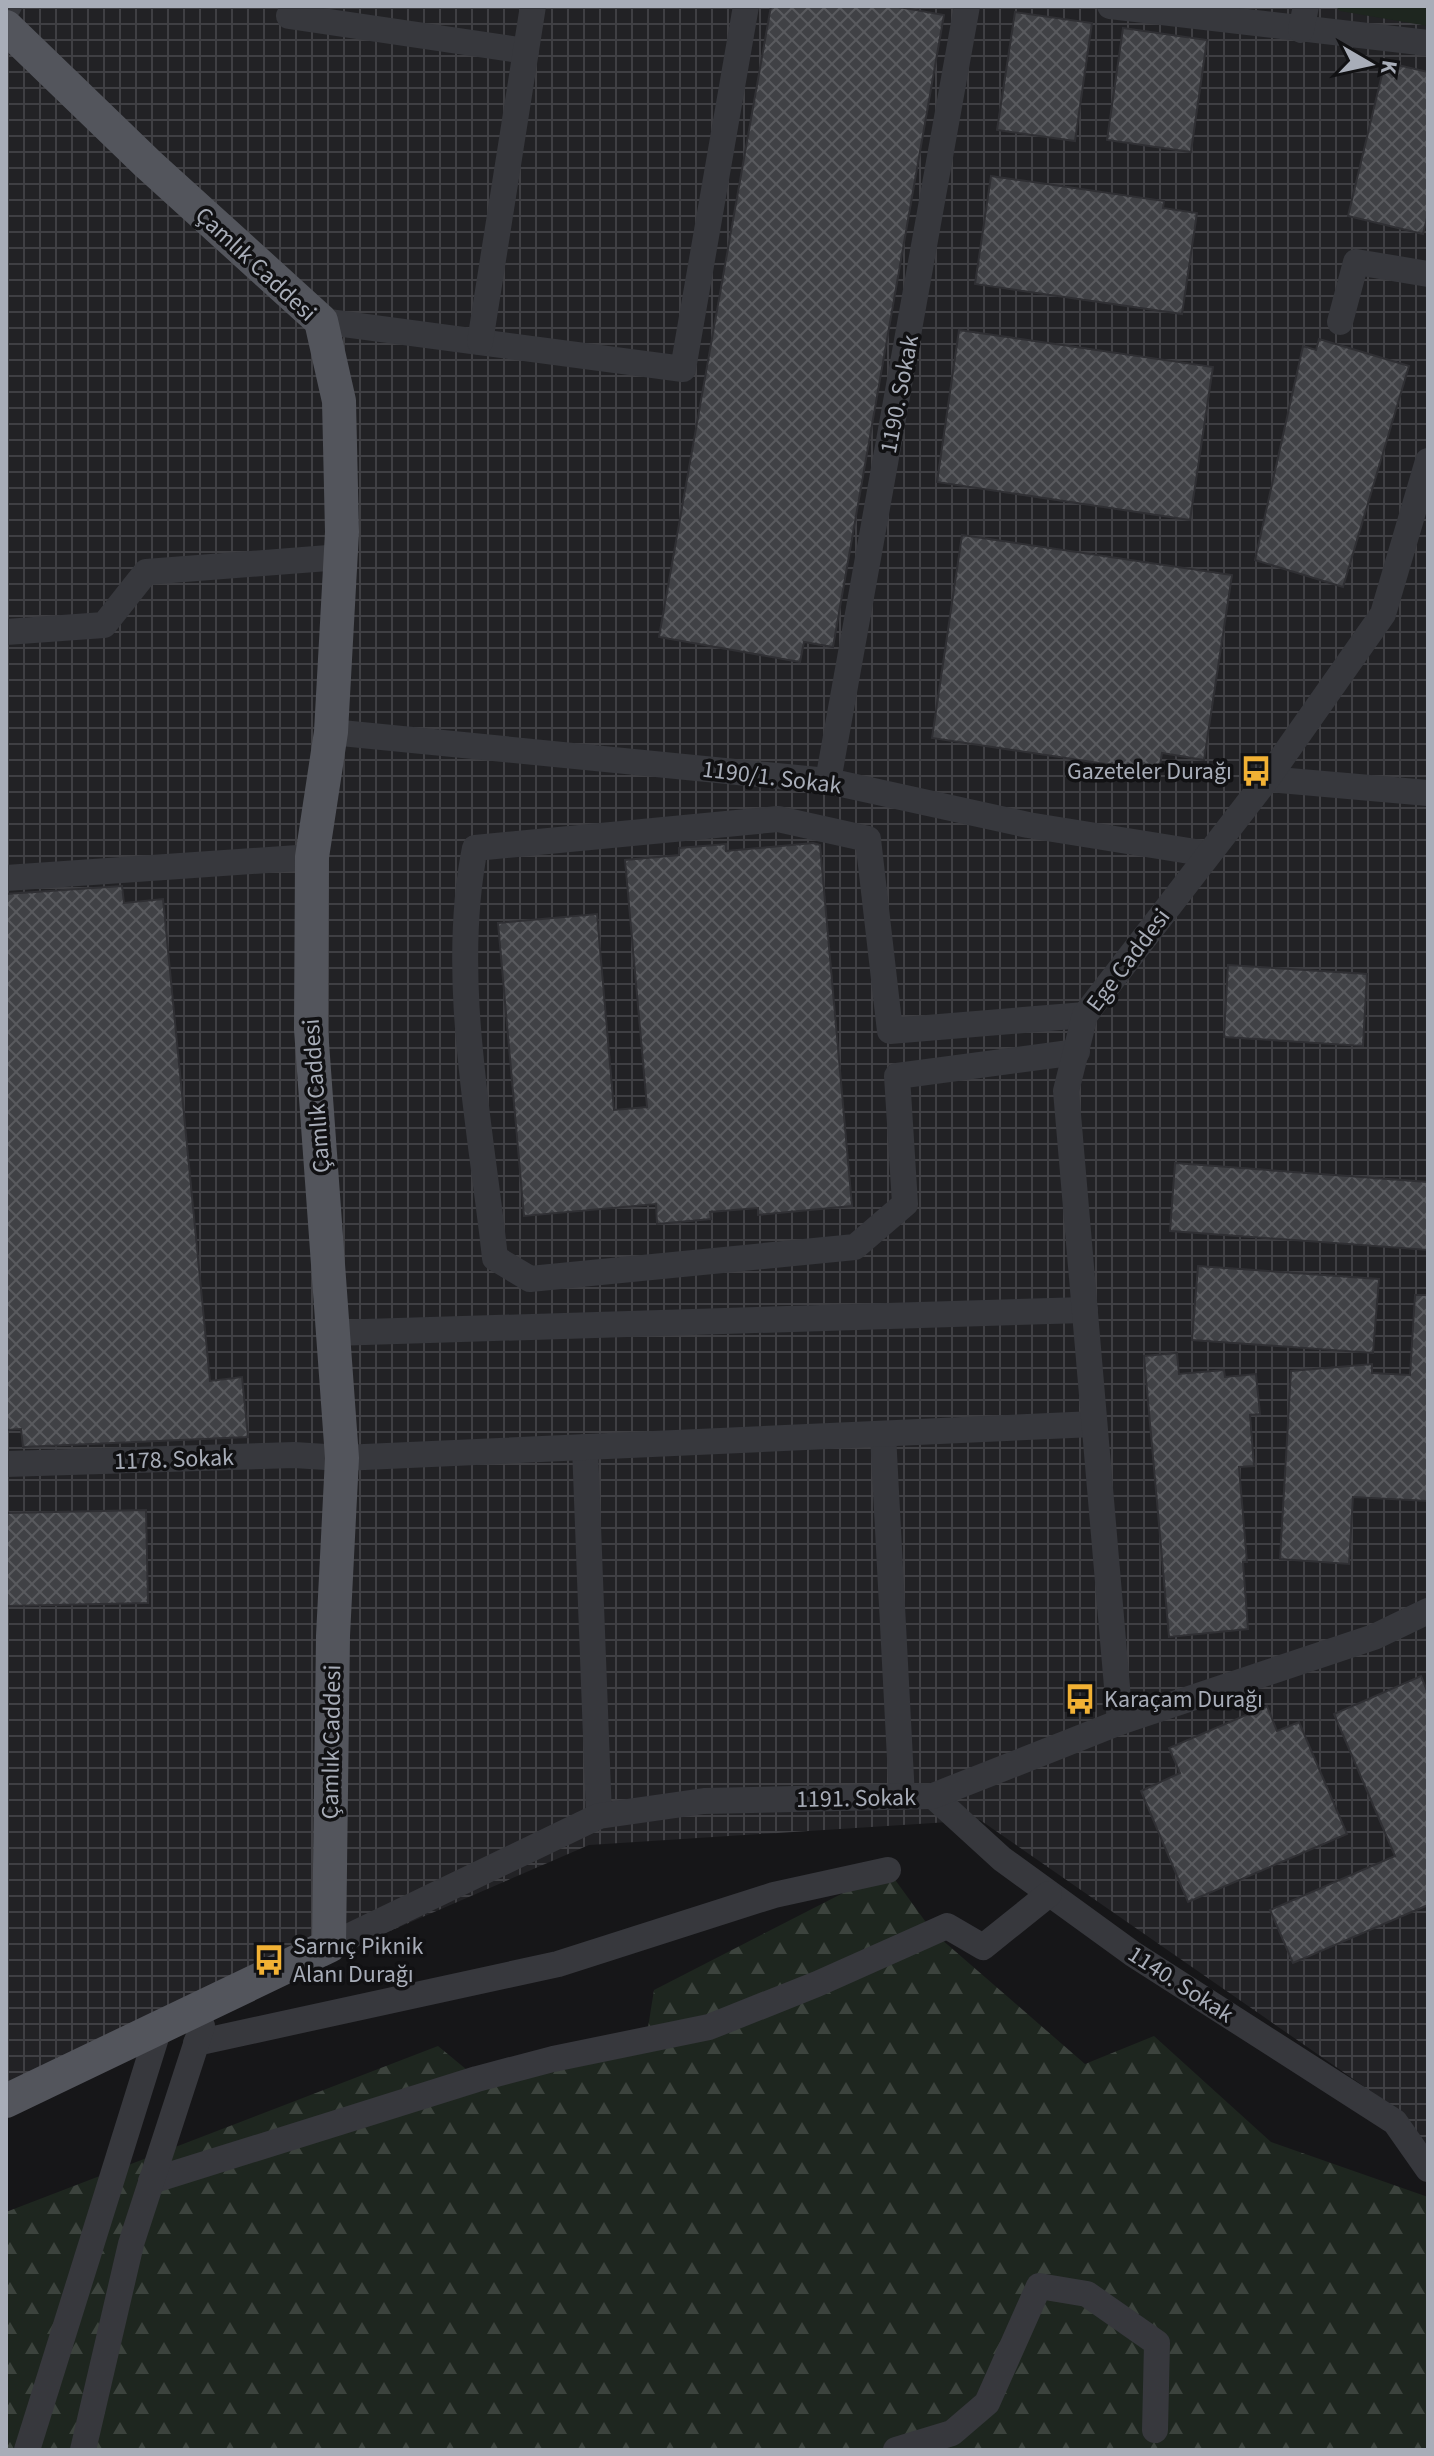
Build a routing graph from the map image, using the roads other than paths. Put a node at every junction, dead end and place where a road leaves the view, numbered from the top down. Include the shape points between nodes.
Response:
1 (533, 6) edge
2 (746, 6) edge
3 (967, 6) edge
4 (1110, 6) edge
5 (289, 16) dead end
6 (1304, 18) edge
7 (6, 27) edge
8 (1428, 43) edge
9 (526, 51) junction
10 (1428, 274) edge
11 (321, 321) junction
12 (1340, 322) dead end
13 (480, 342) junction
14 (1428, 461) edge
15 (341, 557) junction
16 (6, 632) edge
17 (331, 732) junction
18 (1267, 779) junction
19 (828, 781) junction
20 (1428, 793) edge
21 (1208, 854) junction
22 (312, 857) junction
23 (6, 878) edge
24 (1085, 1015) junction
25 (1077, 1052) junction
26 (1085, 1310) junction
27 (333, 1333) junction
28 (1094, 1424) junction
29 (883, 1434) junction
30 (585, 1447) junction
31 (342, 1458) junction
32 (6, 1464) edge
33 (1428, 1611) edge
34 (1120, 1722) junction
35 (933, 1796) junction
36 (902, 1797) junction
37 (599, 1816) junction
38 (888, 1870) dead end
39 (1049, 1894) junction
40 (329, 1946) junction
41 (209, 2004) junction
42 (159, 2028) junction
43 (196, 2043) junction
44 (6, 2101) edge
45 (1395, 2122) junction
46 (1428, 2140) edge
47 (1428, 2169) edge
48 (151, 2181) junction
49 (1155, 2430) dead end
50 (27, 2450) edge
51 (83, 2450) edge
52 (896, 2450) edge

1 - 9 street
2 - 13 street via 683,369
3 - 19 street, 1190. Sokak
4 - 6 street
5 - 9 street
6 - 8 street
7 - 11 main road, Çamlık Caddesi
9 - 13 street
10 - 12 street via 1356,262
11 - 13 street
11 - 15 main road, Çamlık Caddesi via 339,401
14 - 18 street, Ege Caddesi via 1383,614
15 - 16 street via 146,572 104,625
15 - 17 main road, Çamlık Caddesi
17 - 19 street, 1190/1. Sokak
17 - 22 main road, Çamlık Caddesi
18 - 20 street
18 - 21 street, Ege Caddesi
19 - 21 street, 1190/1. Sokak via 1028,825
21 - 24 street, Ege Caddesi
22 - 23 street
22 - 27 main road, Çamlık Caddesi via 311,1029
24 - 25 street, Ege Caddesi
24 - 25 street via 890,1031 868,839 778,819 475,848 467,887 464,973 495,1258 530,1279 855,1247 905,1204 897,1076
25 - 26 street, Ege Caddesi via 1066,1091
26 - 27 street
26 - 28 street, Ege Caddesi
27 - 31 main road, Çamlık Caddesi
28 - 29 street, 1178. Sokak
28 - 34 street, Ege Caddesi
29 - 30 street, 1178. Sokak
29 - 36 street
30 - 31 street, 1178. Sokak
30 - 37 street
31 - 32 street, 1178. Sokak
31 - 40 main road, Çamlık Caddesi via 333,1636
33 - 34 street, 1191. Sokak via 1374,1637
34 - 35 street, 1191. Sokak
35 - 36 street, 1191. Sokak
35 - 39 street, 1140. Sokak
36 - 37 street, 1191. Sokak via 704,1801
37 - 40 street, 1191. Sokak
38 - 43 street via 774,1895 558,1964
39 - 45 street, 1140. Sokak
39 - 48 street via 983,1947 947,1926 709,2027 477,2079
40 - 41 main road
41 - 42 main road
41 - 43 street
42 - 44 main road
42 - 50 street
43 - 48 street
45 - 46 street
45 - 47 street, 1140. Sokak
48 - 51 street
49 - 52 street via 1157,2343 1087,2294 1039,2286 987,2403 952,2433

